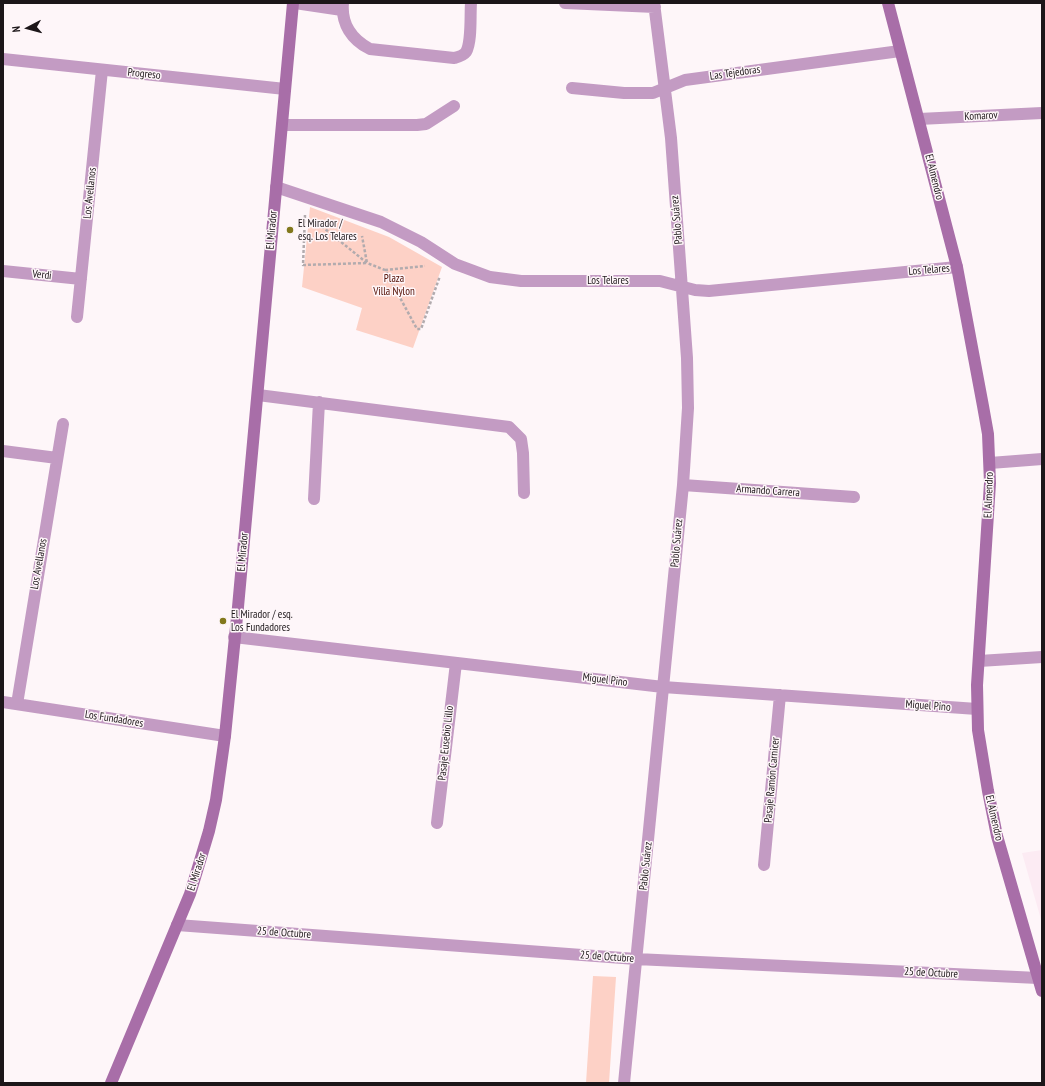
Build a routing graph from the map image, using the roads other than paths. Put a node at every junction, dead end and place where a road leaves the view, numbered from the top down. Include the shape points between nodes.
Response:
1 (294, 3) edge
2 (471, 3) edge
3 (564, 3) edge
4 (888, 3) edge
5 (654, 5) edge
6 (343, 6) edge
7 (900, 51) junction
8 (3, 59) edge
9 (102, 70) junction
10 (572, 88) dead end
11 (666, 88) junction
12 (285, 89) junction
13 (454, 106) dead end
14 (1042, 113) edge
15 (919, 119) junction
16 (282, 125) junction
17 (276, 186) junction
18 (957, 267) junction
19 (3, 271) edge
20 (81, 279) junction
21 (682, 287) junction
22 (77, 317) dead end
23 (258, 395) junction
24 (319, 402) junction
25 (63, 424) dead end
26 (3, 451) edge
27 (57, 458) junction
28 (1042, 459) edge
29 (990, 463) junction
30 (683, 485) junction
31 (524, 493) dead end
32 (854, 497) dead end
33 (314, 499) dead end
34 (234, 637) junction
35 (1042, 657) edge
36 (979, 661) junction
37 (456, 662) junction
38 (663, 687) junction
39 (780, 695) junction
40 (17, 704) junction
41 (4, 705) edge
42 (977, 709) junction
43 (225, 736) junction
44 (437, 823) dead end
45 (764, 865) dead end
46 (177, 925) junction
47 (636, 959) junction
48 (1038, 978) junction
49 (1042, 991) edge
50 (111, 1083) edge
51 (624, 1083) edge

1 - 6 street
1 - 12 main road, El Mirador
2 - 6 street via 466,52 454,58 370,49 358,43 352,36
3 - 5 street
4 - 7 main road, El Almendro
5 - 11 street, Pablo Suárez
7 - 11 street, Las Tejedoras via 685,80
7 - 15 main road, El Almendro
8 - 9 street, Progreso
9 - 12 street, Progreso
9 - 20 street, Los Avellanos
10 - 11 street, Las Tejedoras via 639,93
11 - 21 street, Pablo Suárez
12 - 16 main road, El Mirador
13 - 16 street via 426,124 417,125
14 - 15 street, Komarov
15 - 18 main road, El Almendro
16 - 17 main road, El Mirador
17 - 21 street, Los Telares via 358,213 404,233 445,264 474,273 505,280 660,281
17 - 23 main road, El Mirador
18 - 21 street, Los Telares via 709,291
18 - 29 main road, El Almendro via 983,406
19 - 20 street, Verdi
20 - 22 street, Los Avellanos
21 - 30 street, Pablo Suárez via 688,408
23 - 24 street
23 - 34 main road, El Mirador
24 - 31 street via 509,427 521,438
24 - 33 street
25 - 27 street, Los Avellanos
26 - 27 street
27 - 40 street, Los Avellanos
28 - 29 street
29 - 36 main road, El Almendro via 990,504
30 - 32 street, Armando Carrera
30 - 38 street, Pablo Suárez
34 - 37 street, Miguel Pino
34 - 43 main road, El Mirador
35 - 36 street
36 - 42 main road, El Almendro
37 - 38 street, Miguel Pino
37 - 44 street, Pasaje Eusebio Lillo
38 - 39 street, Miguel Pino
38 - 47 street, Pablo Suárez
39 - 42 street, Miguel Pino
39 - 45 street, Pasaje Ramón Carnicer
40 - 41 street, Los Fundadores
40 - 43 street, Los Fundadores
42 - 48 main road, El Almendro via 981,750 996,829
43 - 46 main road, El Mirador via 209,831 190,894
46 - 47 street, 25 de Octubre
46 - 50 main road, El Mirador
47 - 48 street, 25 de Octubre
47 - 51 street, Pablo Suárez
48 - 49 main road, El Almendro

